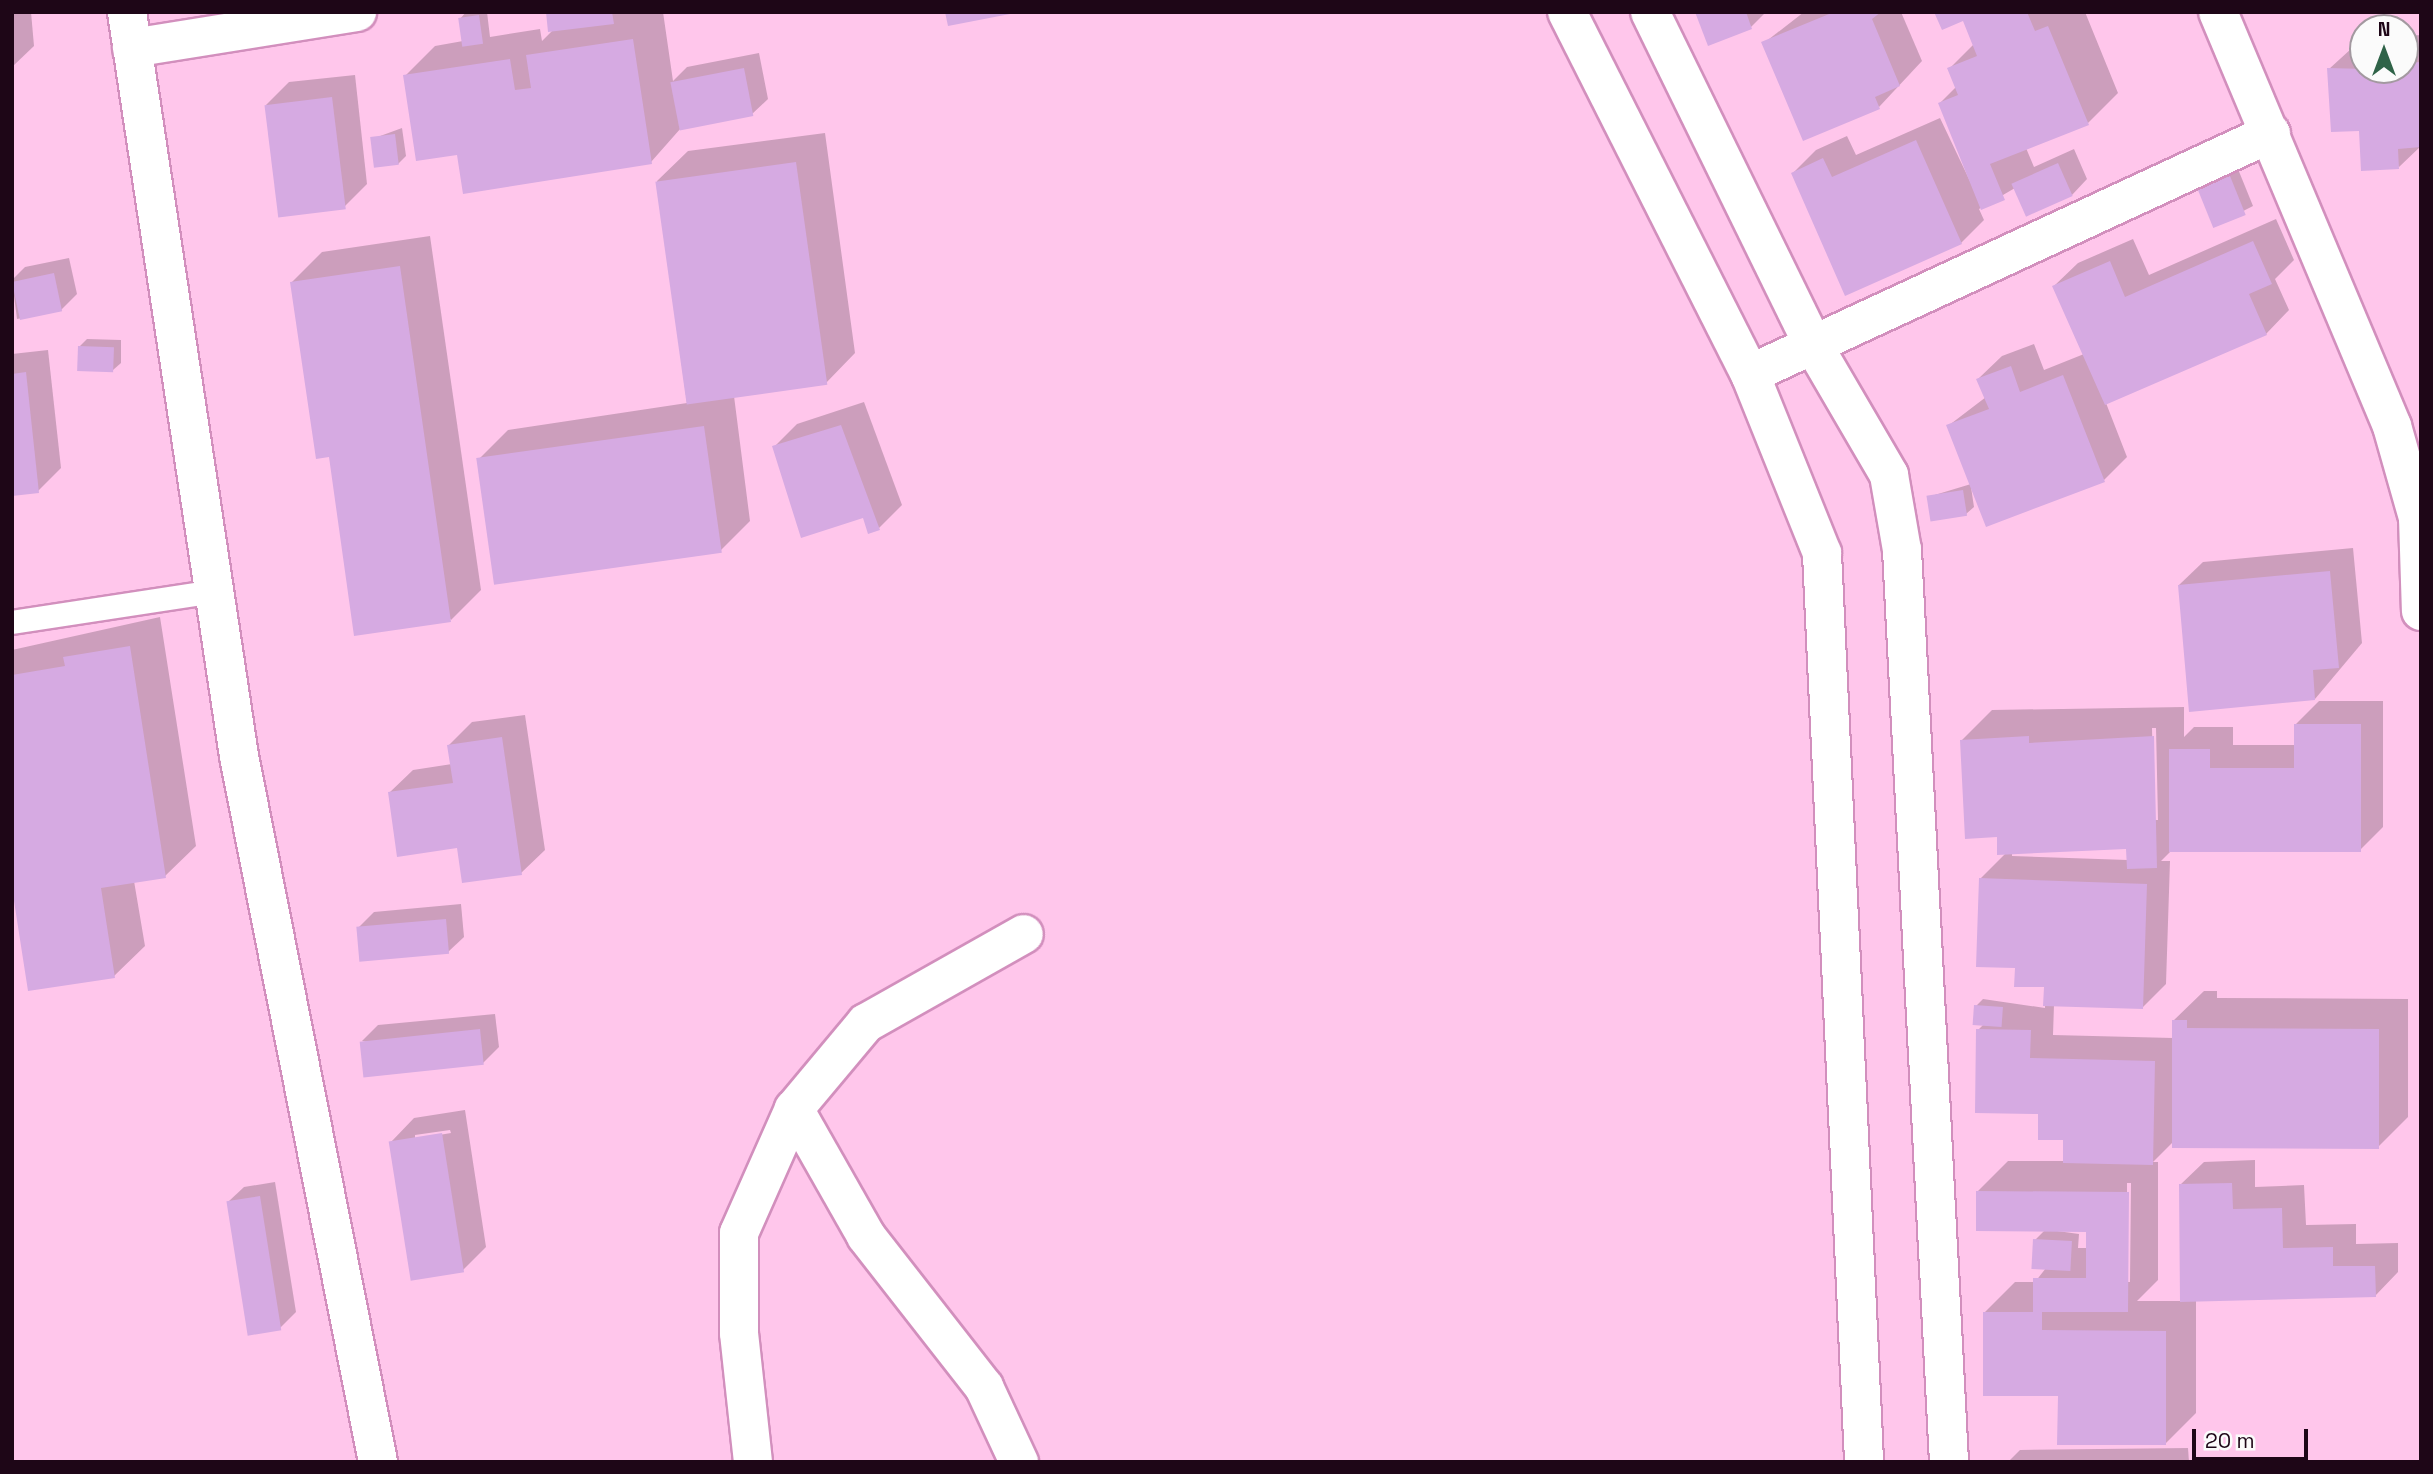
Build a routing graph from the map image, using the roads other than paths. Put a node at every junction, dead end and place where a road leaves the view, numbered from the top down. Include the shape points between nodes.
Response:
1 (357, 12) edge
2 (1567, 12) edge
3 (1650, 12) edge
4 (2218, 12) edge
5 (129, 30) edge
6 (2271, 133) junction
7 (1812, 344) junction
8 (1750, 374) junction
9 (2407, 423) edge
10 (214, 591) junction
11 (2421, 611) edge
12 (12, 622) edge
13 (1024, 934) dead end
14 (794, 1109) junction
15 (378, 1462) edge
16 (753, 1462) edge
17 (1019, 1462) edge
18 (1864, 1462) edge
19 (1949, 1462) edge

1 - 5 street
2 - 8 street
3 - 7 street
4 - 6 street
5 - 10 street
6 - 7 street
6 - 9 street
7 - 8 street
7 - 19 street via 1889,475 1902,550
8 - 18 street via 1822,552
9 - 11 street via 2418,518
10 - 12 lane
10 - 15 street via 239,756
13 - 14 street via 866,1023
14 - 16 street via 739,1233 739,1333
14 - 17 street via 866,1236 984,1387

